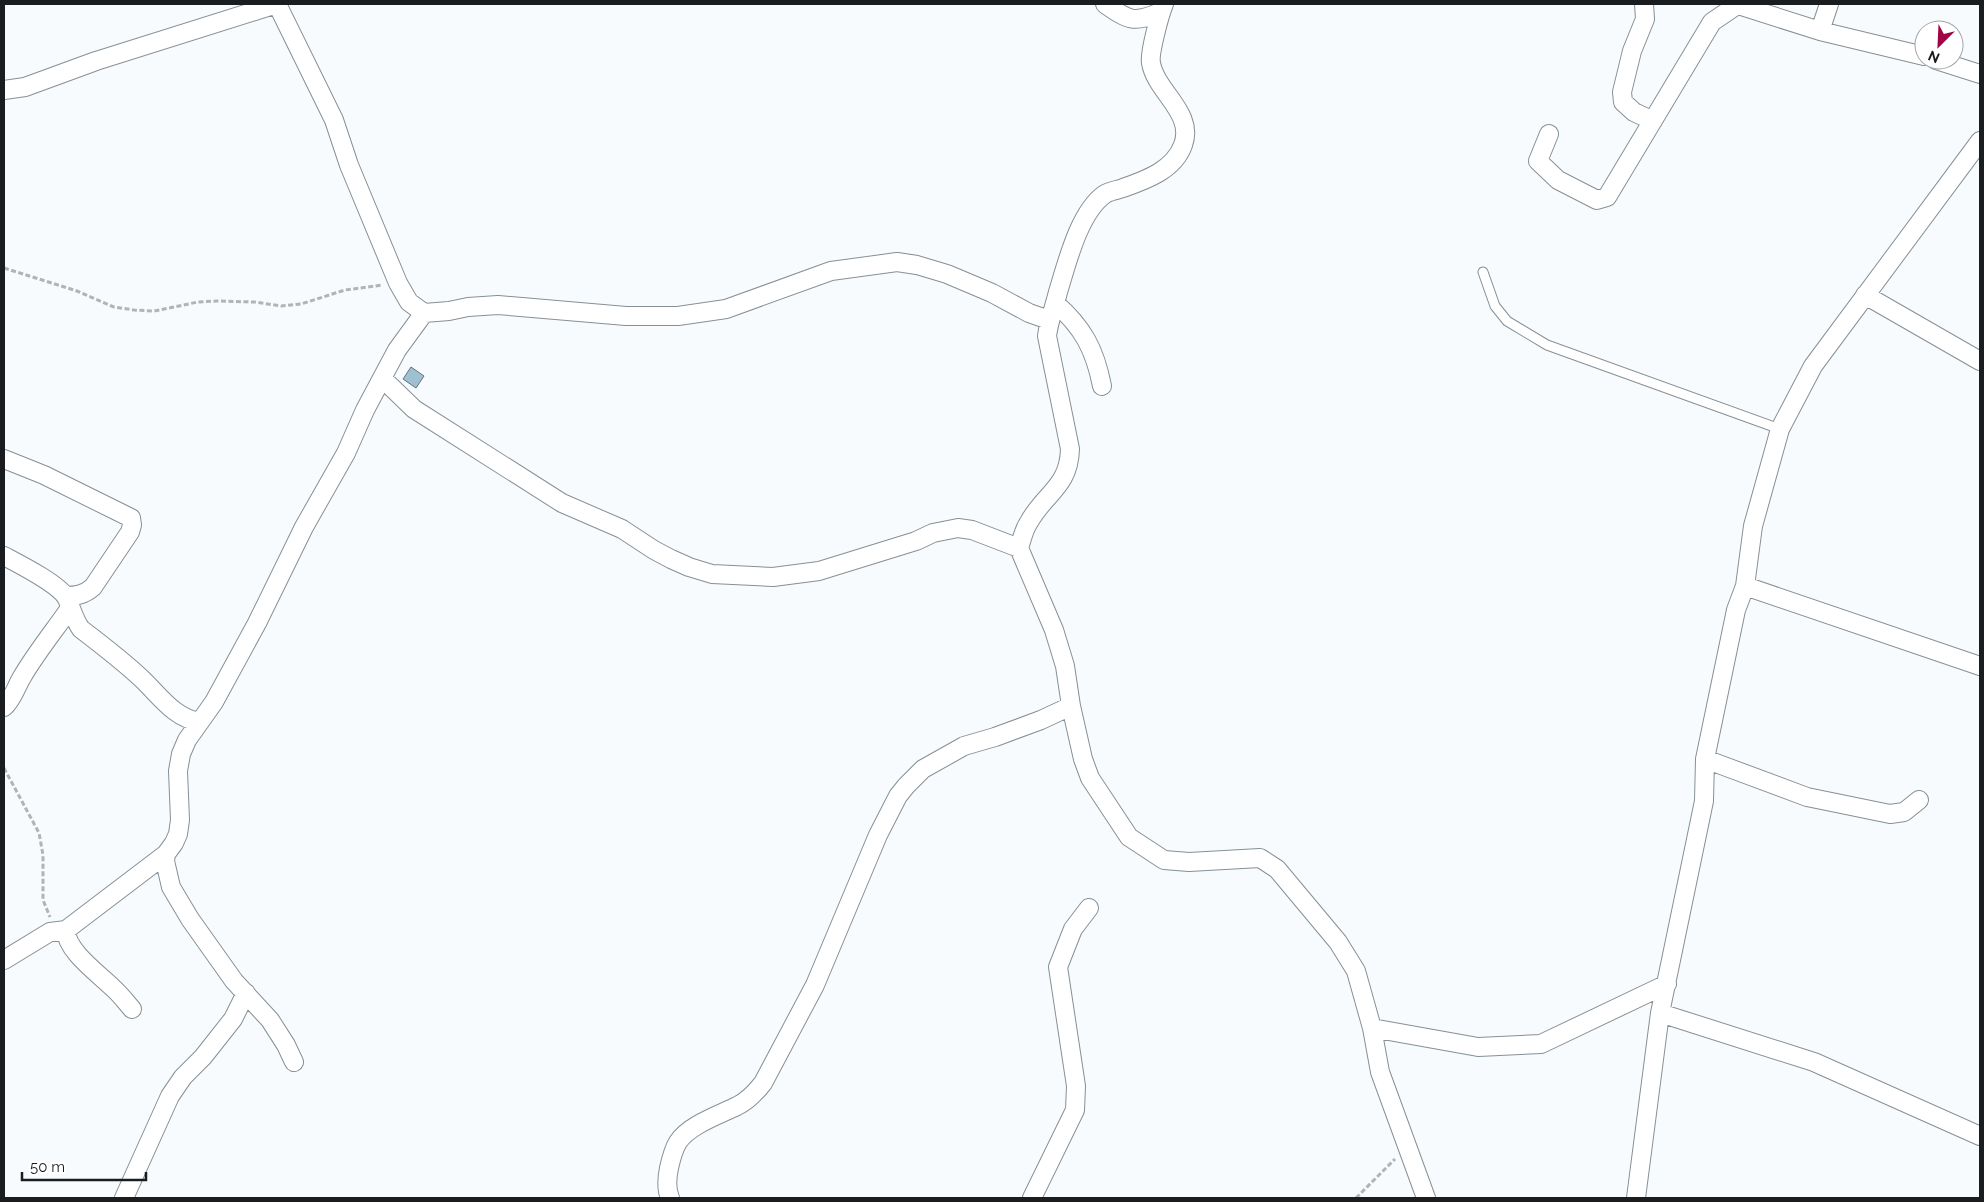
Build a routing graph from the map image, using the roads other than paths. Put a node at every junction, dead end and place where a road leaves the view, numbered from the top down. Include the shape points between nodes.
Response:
1 (277, 4) edge
2 (1105, 4) edge
3 (1644, 4) edge
4 (1736, 4) edge
5 (1829, 4) edge
6 (1162, 8) edge
7 (1820, 31) junction
8 (1914, 54) edge
9 (1964, 69) edge
10 (1980, 74) edge
11 (4, 90) edge
12 (1653, 121) junction
13 (1549, 134) dead end
14 (1980, 140) edge
15 (1483, 272) dead end
16 (1865, 295) junction
17 (1055, 303) junction
18 (424, 313) junction
19 (1049, 320) junction
20 (1980, 361) edge
21 (383, 379) junction
22 (1102, 386) dead end
23 (1780, 429) junction
24 (4, 458) edge
25 (1019, 548) junction
26 (4, 556) edge
27 (1745, 586) junction
28 (67, 602) junction
29 (1980, 666) edge
30 (1071, 706) junction
31 (4, 707) edge
32 (200, 722) junction
33 (1705, 759) junction
34 (1919, 800) dead end
35 (166, 854) junction
36 (1089, 908) dead end
37 (60, 930) junction
38 (4, 960) edge
39 (1667, 984) junction
40 (246, 993) junction
41 (132, 1009) dead end
42 (1660, 1012) junction
43 (1372, 1028) junction
44 (294, 1062) dead end
45 (1980, 1136) edge
46 (124, 1198) edge
47 (670, 1198) edge
48 (1032, 1198) edge
49 (1426, 1198) edge
50 (1636, 1198) edge

1 - 11 street via 25,87
1 - 18 street via 334,120 398,283 408,302
2 - 6 street via 1120,14 1144,20
3 - 12 street via 1645,20 1632,51 1622,92 1623,102 1634,112
4 - 7 street
4 - 12 street via 1712,22
5 - 7 street
6 - 17 street via 1150,61 1155,76 1185,122 1183,144 1170,164 1148,179 1106,194 1094,207 1081,224
7 - 8 street
9 - 10 street
12 - 13 street via 1607,196 1598,200 1558,180 1538,161
14 - 16 street
15 - 23 lane via 1495,306 1507,321 1547,345
16 - 20 street
16 - 23 street via 1813,366
17 - 19 street
17 - 22 street via 1077,324 1087,340
18 - 19 street via 498,305 626,316 678,316 726,309 831,271 897,262 947,274
18 - 21 street via 397,350
19 - 25 street via 1047,336 1070,449 1070,464 1066,475 1028,522
21 - 25 street via 414,409 562,503 622,529 671,559 712,574 773,577 819,571 916,541 933,532 958,528
21 - 32 street via 304,527 258,623
23 - 27 street via 1752,526
24 - 28 street via 131,518 130,532 93,587
25 - 30 street via 1054,630 1065,666
26 - 28 street via 40,576
27 - 29 street
27 - 33 street via 1736,610
28 - 31 street
28 - 32 street via 82,629 142,678 176,712
30 - 43 street via 1090,778 1129,837 1164,860 1189,862 1260,858 1277,869 1338,942 1356,971
30 - 47 street via 1041,720 964,746 923,769 906,786 878,835 816,985 764,1083 739,1105 697,1126 678,1141 667,1175
32 - 35 street via 181,754 178,834
33 - 34 street via 1807,797 1890,814 1904,812
33 - 39 street via 1704,801
35 - 37 street
35 - 40 street via 164,862 171,887 190,919
36 - 48 street via 1073,929 1058,967 1076,1086 1075,1110
37 - 38 street
37 - 41 street via 85,962
39 - 42 street
39 - 43 street via 1541,1044 1478,1047
40 - 44 street via 270,1020
40 - 46 street via 233,1018 170,1096
42 - 45 street via 1814,1062
42 - 50 street
43 - 49 street via 1380,1072

